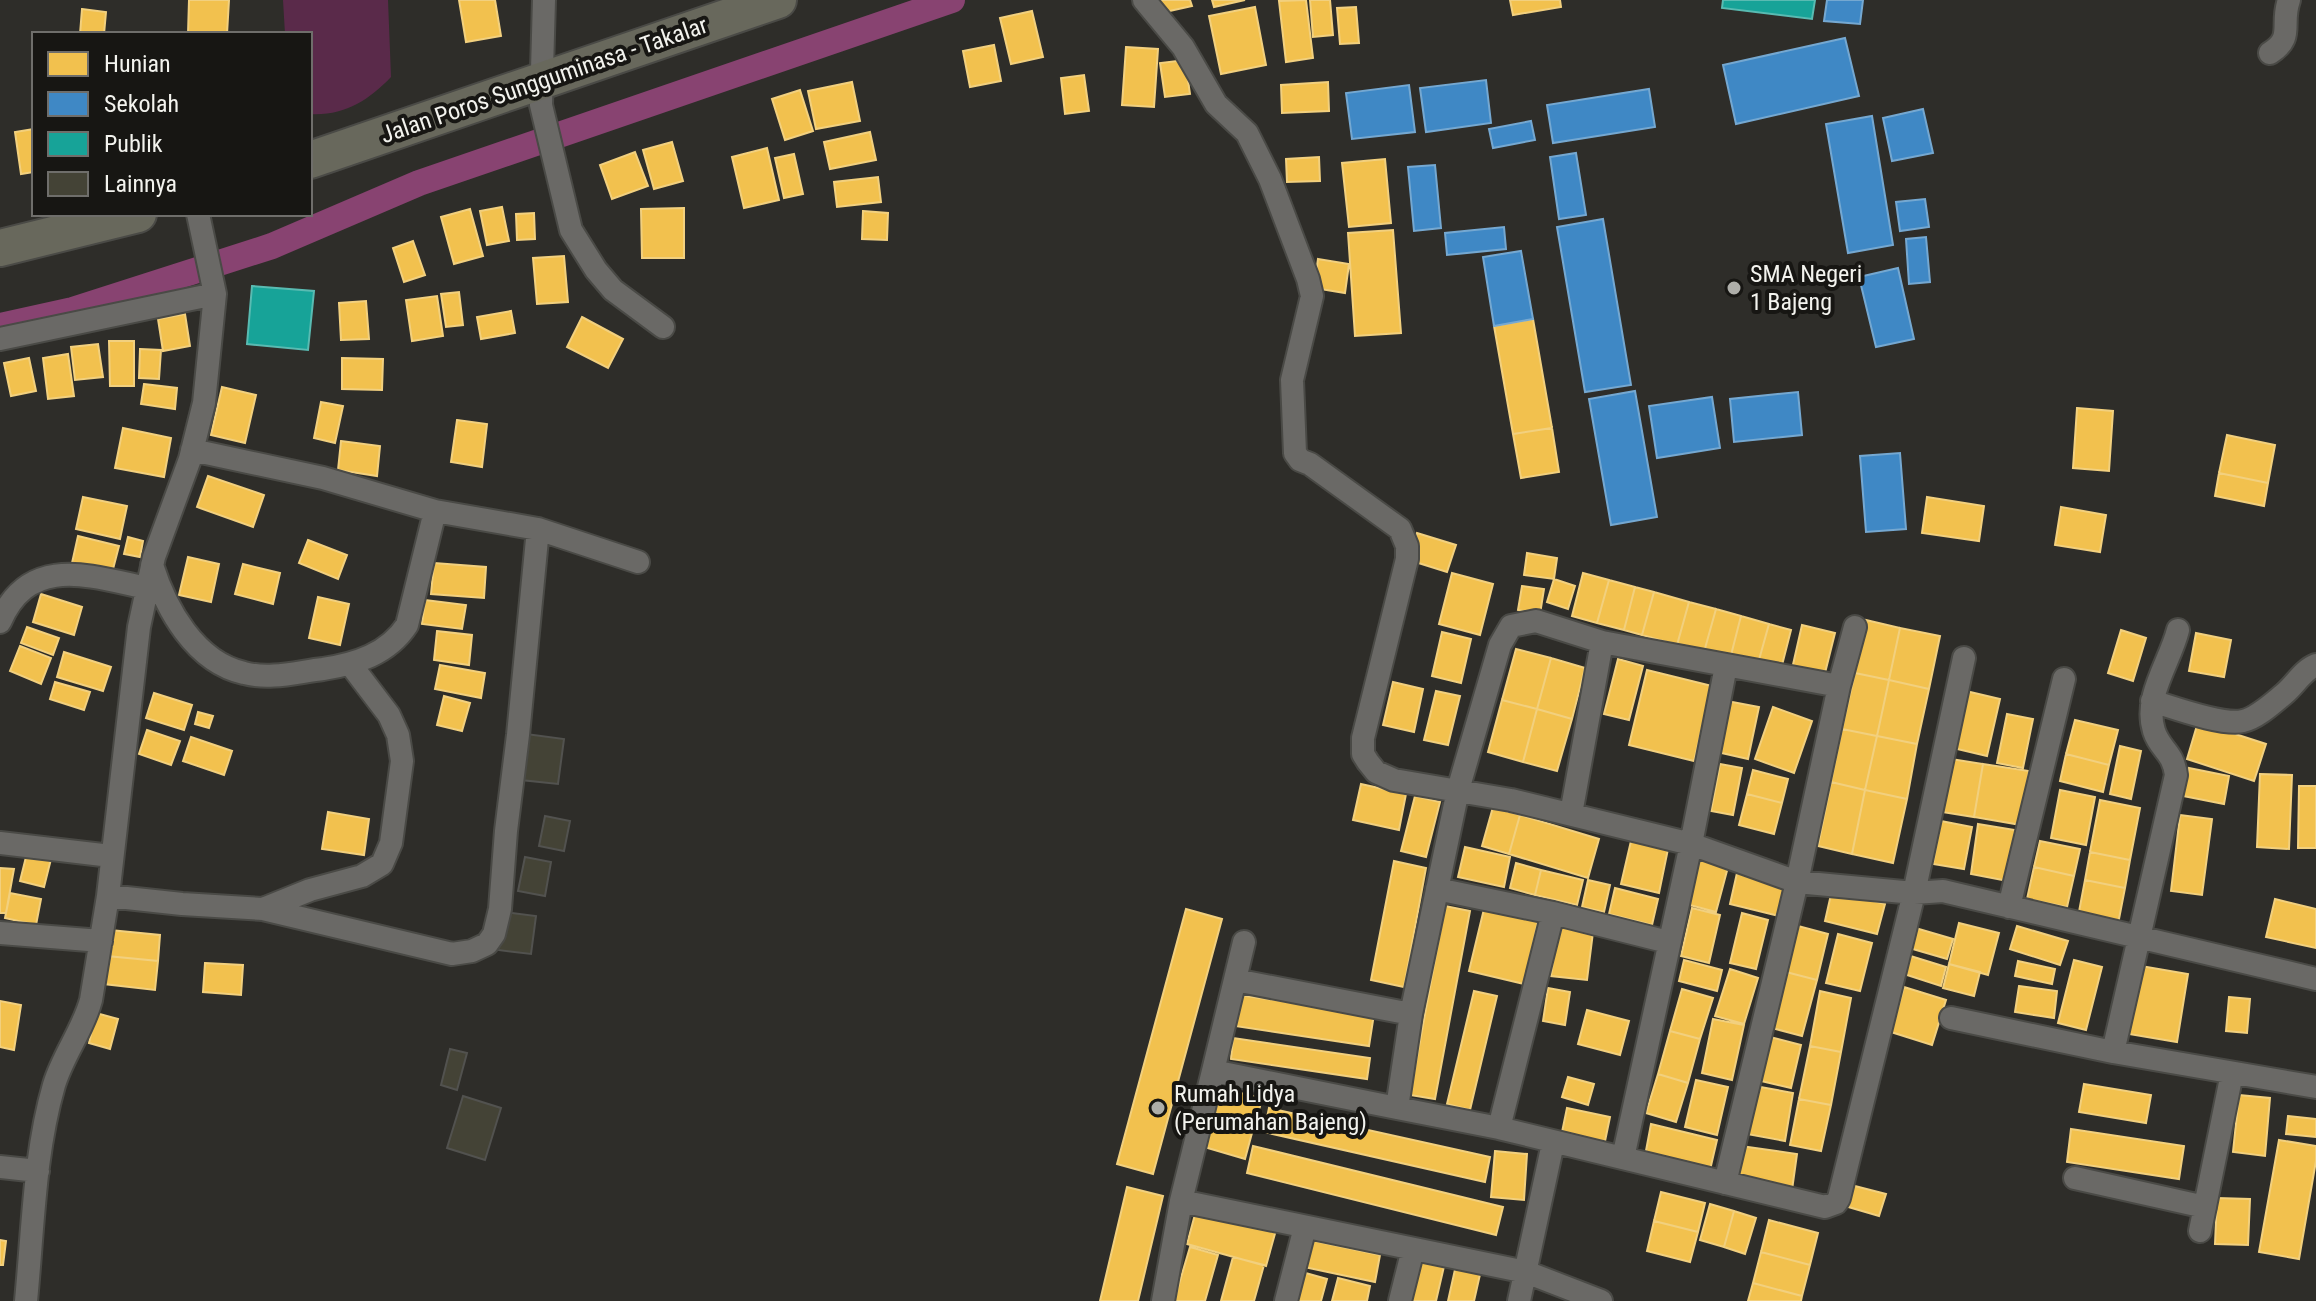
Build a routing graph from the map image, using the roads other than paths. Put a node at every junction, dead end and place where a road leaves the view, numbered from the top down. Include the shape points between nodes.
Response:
1 (544, 0) edge
2 (778, 0) edge
3 (1144, 0) edge
4 (2289, 0) edge
5 (2270, 53) dead end
6 (541, 93) junction
7 (312, 159) edge
8 (130, 216) edge
9 (200, 219) edge
10 (0, 248) edge
11 (214, 286) junction
12 (663, 327) dead end
13 (0, 339) edge
14 (192, 450) junction
15 (435, 511) junction
16 (538, 529) junction
17 (638, 562) dead end
18 (152, 564) junction
19 (147, 588) junction
20 (0, 622) edge
21 (1855, 627) dead end
22 (2178, 630) dead end
23 (1602, 642) junction
24 (1964, 658) dead end
25 (351, 665) junction
26 (2316, 665) edge
27 (1726, 666) junction
28 (2064, 679) dead end
29 (1839, 686) junction
30 (2152, 701) junction
31 (1458, 790) junction
32 (1571, 814) junction
33 (0, 843) edge
34 (1691, 844) junction
35 (111, 856) junction
36 (1797, 882) junction
37 (1437, 889) junction
38 (1914, 893) junction
39 (108, 896) junction
40 (2009, 907) junction
41 (263, 909) junction
42 (1553, 913) junction
43 (0, 933) edge
44 (2138, 936) junction
45 (101, 941) junction
46 (1244, 942) dead end
47 (1668, 942) junction
48 (2316, 979) edge
49 (1235, 980) junction
50 (1411, 1014) junction
51 (1951, 1018) dead end
52 (2113, 1052) junction
53 (1213, 1071) junction
54 (2232, 1073) junction
55 (2316, 1087) edge
56 (1397, 1108) junction
57 (1499, 1128) junction
58 (1553, 1143) junction
59 (1623, 1158) junction
60 (0, 1167) edge
61 (38, 1171) junction
62 (2075, 1178) dead end
63 (1725, 1183) junction
64 (1181, 1201) junction
65 (2205, 1207) junction
66 (1305, 1227) junction
67 (2200, 1231) dead end
68 (1413, 1249) junction
69 (1526, 1272) junction
70 (26, 1301) edge
71 (1163, 1301) edge
72 (1286, 1301) edge
73 (1400, 1301) edge
74 (1519, 1301) edge
75 (1601, 1301) edge

1 - 6 street
2 - 6 highway, Jalan Poros Sungguminasa - Takalar
3 - 31 street via 1183,47 1216,104 1247,133 1308,279 1312,296 1292,380 1295,453 1384,515 1405,537 1407,559 1363,754 1376,772 1394,780
4 - 5 street via 2283,45
6 - 7 highway, Jalan Poros Sungguminasa - Takalar
6 - 12 street via 571,230 613,290
8 - 10 highway
9 - 11 street
11 - 13 street
11 - 14 street via 204,403
14 - 15 street via 323,478
14 - 18 street
15 - 16 street
15 - 25 street via 407,625 384,649
16 - 17 street
16 - 41 street via 500,909 487,944 452,954
18 - 19 street
18 - 25 street via 170,610 219,664 272,676
19 - 20 street via 65,573 22,588
19 - 35 street
21 - 29 street
22 - 30 street
23 - 27 street
23 - 31 street via 1536,621 1511,626 1500,645
23 - 32 street
24 - 38 street
25 - 41 street via 398,735 402,761 391,843 382,864 362,876
26 - 30 street via 2242,722 2215,720
27 - 29 street
27 - 34 street
28 - 40 street
29 - 36 street
30 - 44 street via 2154,733 2174,761 2176,775
31 - 32 street
31 - 37 street
32 - 34 street
33 - 35 street
34 - 36 street
34 - 47 street
35 - 39 street
36 - 38 street
36 - 63 street
37 - 42 street
37 - 50 street
38 - 40 street via 1943,891
38 - 63 street via 1836,1203 1815,1206
39 - 41 street
39 - 45 street
40 - 44 street
42 - 47 street
42 - 57 street
43 - 45 street
44 - 48 street
44 - 52 street
45 - 61 street via 87,1017 54,1083
46 - 49 street
47 - 59 street
49 - 50 street
49 - 53 street
50 - 56 street
51 - 52 street
52 - 54 street
53 - 56 street
53 - 64 street
54 - 55 street
54 - 65 street
56 - 57 street
57 - 58 street
58 - 59 street
58 - 69 street
59 - 63 street
60 - 61 street
61 - 70 street
62 - 65 street
64 - 66 street
64 - 71 street
65 - 67 street
66 - 68 street
66 - 72 street
68 - 69 street
68 - 73 street
69 - 74 street
69 - 75 street

